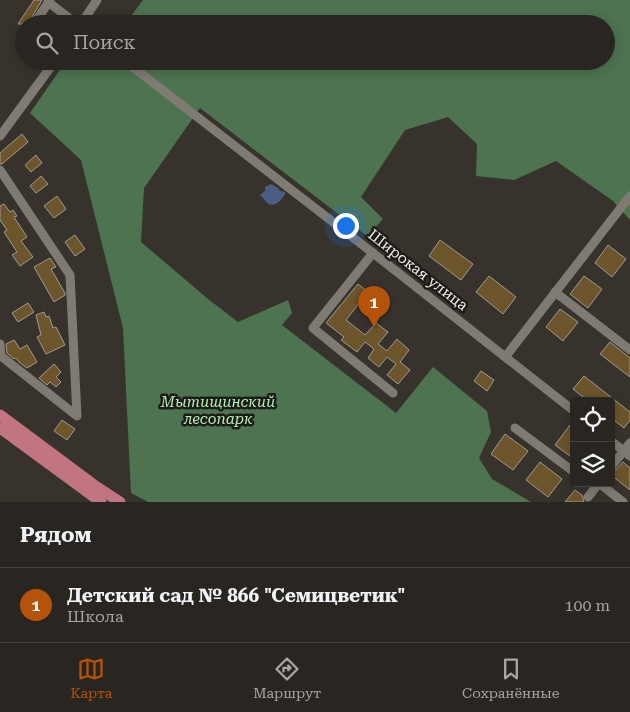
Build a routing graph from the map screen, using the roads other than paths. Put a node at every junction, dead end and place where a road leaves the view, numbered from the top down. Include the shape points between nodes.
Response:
1 (97, 0) edge
2 (49, 1) edge
3 (40, 15) edge
4 (65, 15) edge
5 (87, 15) edge
6 (49, 70) edge
7 (137, 70) edge
8 (0, 136) edge
9 (0, 170) edge
10 (630, 196) edge
11 (373, 253) junction
12 (555, 292) junction
13 (0, 344) edge
14 (630, 350) edge
15 (506, 356) junction
16 (393, 393) dead end
17 (570, 408) edge
18 (0, 415) edge
19 (0, 428) edge
20 (515, 428) dead end
21 (612, 442) edge
22 (630, 443) edge
23 (627, 453) edge
24 (615, 464) edge
25 (570, 469) edge
26 (594, 487) edge
27 (600, 487) edge
28 (588, 497) dead end
29 (101, 502) edge
30 (120, 502) edge
31 (623, 502) edge

1 - 5 street
2 - 3 street
2 - 4 street
6 - 8 street
7 - 11 street, Широкая улица
9 - 13 street via 70,275 77,416 1,356
10 - 12 street
11 - 15 street, Широкая улица
11 - 16 street via 313,328
12 - 14 street
12 - 15 street
15 - 17 street, Широкая улица
18 - 30 main road
19 - 29 main road
20 - 25 street
21 - 23 street
22 - 23 street
23 - 24 street
26 - 28 street
27 - 31 street

